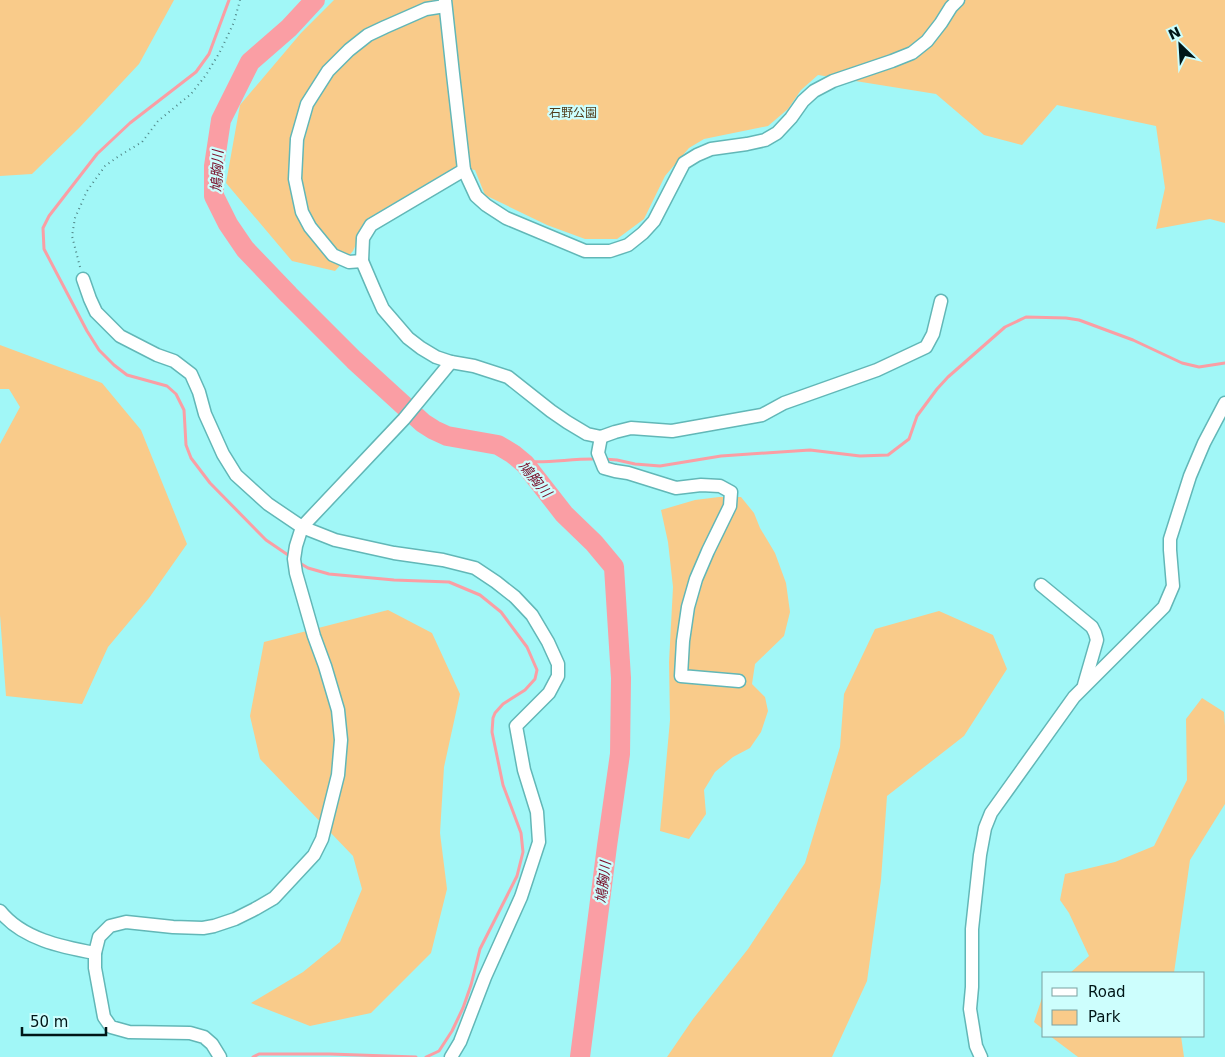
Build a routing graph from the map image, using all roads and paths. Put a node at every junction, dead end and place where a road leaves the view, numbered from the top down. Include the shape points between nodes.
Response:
1 (240, 0) edge
2 (958, 0) edge
3 (445, 3) edge
4 (464, 170) junction
5 (362, 260) junction
6 (83, 279) joint
7 (941, 301) dead end
8 (451, 362) junction
9 (1225, 403) edge
10 (601, 437) junction
11 (302, 527) junction
12 (1041, 585) dead end
13 (739, 680) dead end
14 (1084, 687) junction
15 (2, 918) edge
16 (96, 953) junction
17 (220, 1057) edge
18 (450, 1057) edge
19 (980, 1057) edge

1 - 6 path via 221,50 191,94 158,121 142,142 105,166 87,190 75,218 72,236
2 - 4 street via 927,41 912,53 814,91 777,132 764,140 711,149 684,163 654,221 628,245 610,251 585,251 506,218 476,196
3 - 4 street
3 - 5 street via 368,35 328,71 307,104 297,139 295,179 302,212 333,255 349,262
4 - 5 street via 371,225 363,238
5 - 8 street via 383,309 408,338 436,357
6 - 11 street via 96,312 120,336 174,361 191,374 205,414 236,475 268,504
7 - 10 street via 933,334 926,347 877,370 784,402 762,415 672,431 631,428
8 - 10 street via 508,377 567,422 587,434
8 - 11 street via 404,419
9 - 14 street via 1190,476 1170,539 1173,586 1164,607
10 - 13 street via 598,453 604,468 676,488 720,486 730,492 730,506 696,579 688,607 681,676
11 - 16 street via 294,559 296,573 338,710 341,740 338,775 322,839 314,855 274,898 242,916 203,928 126,922 110,926 99,937
11 - 18 street via 335,540 475,568 515,597 532,615 558,664 558,676 549,693 516,726 524,770 537,812 539,842 521,897 484,977 460,1042
12 - 14 street via 1095,633
14 - 19 street via 1074,696 991,813 985,828 972,928 970,1010
15 - 16 street via 36,938
16 - 17 street via 104,1017 112,1027 129,1032 190,1033 204,1037

